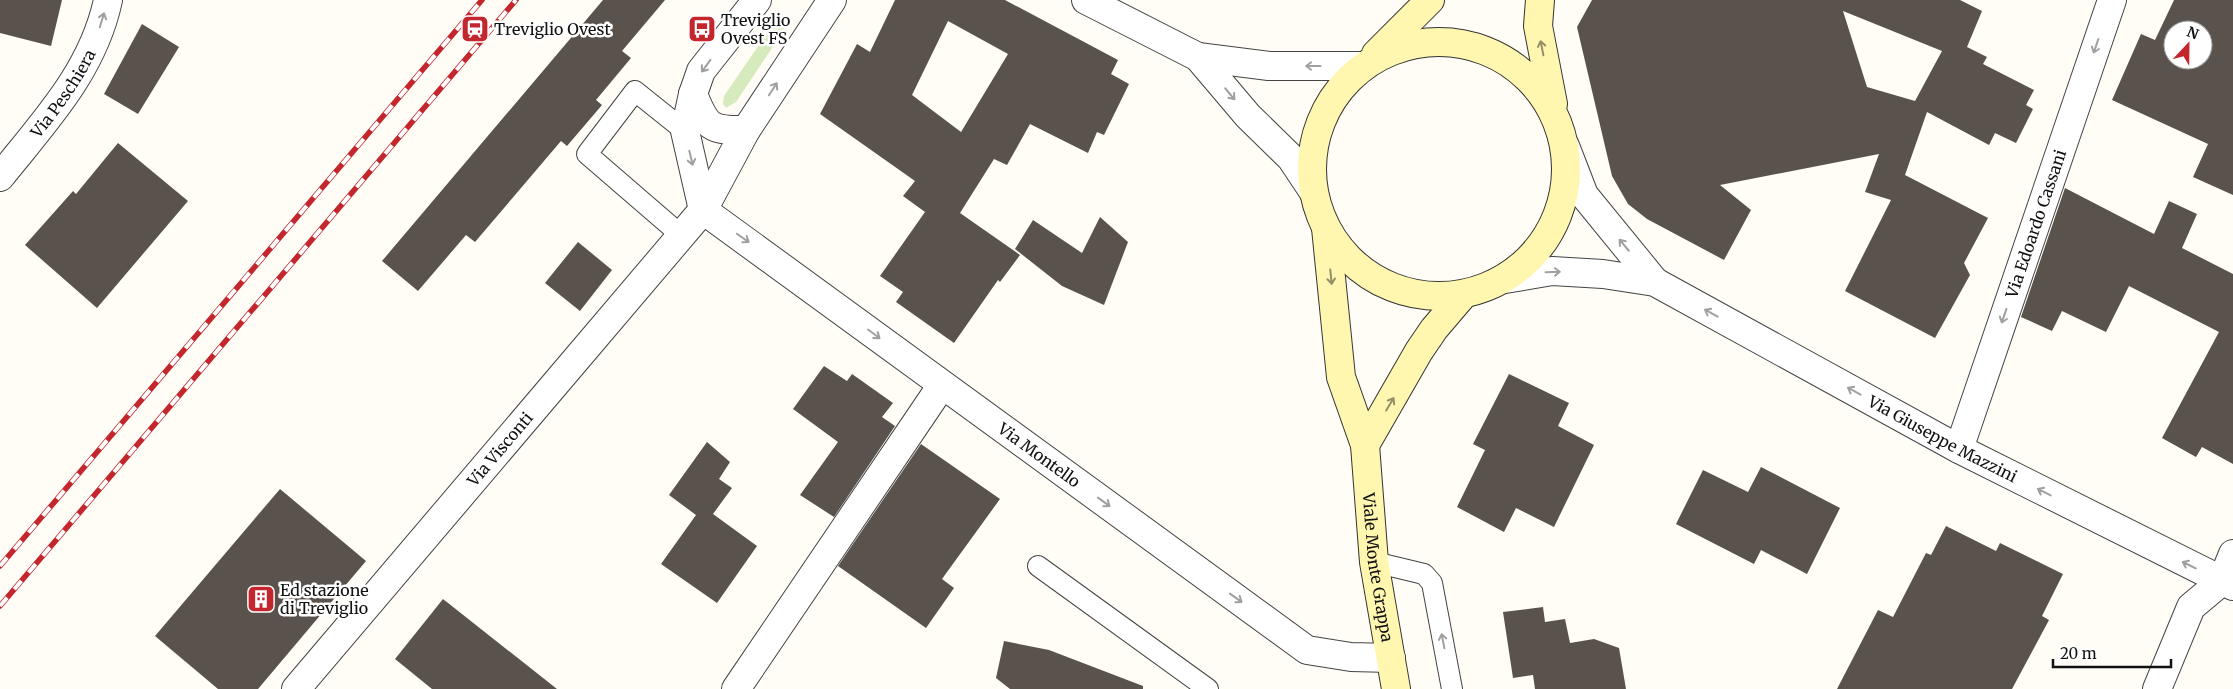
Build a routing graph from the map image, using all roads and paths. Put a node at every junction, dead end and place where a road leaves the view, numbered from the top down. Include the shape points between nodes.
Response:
1 (108, 0) edge
2 (757, 0) edge
3 (832, 0) edge
4 (1086, 0) edge
5 (1430, 0) edge
6 (1540, 0) edge
7 (2112, 0) edge
8 (1198, 57) junction
9 (1365, 64) junction
10 (693, 94) junction
11 (1554, 112) junction
12 (746, 130) junction
13 (685, 131) junction
14 (1565, 146) junction
15 (0, 177) edge
16 (1313, 191) junction
17 (703, 210) junction
18 (1326, 228) junction
19 (682, 236) junction
20 (1505, 279) junction
21 (1655, 282) junction
22 (1464, 294) junction
23 (942, 385) junction
24 (1365, 445) junction
25 (1959, 449) junction
26 (2233, 554) edge
27 (1374, 562) junction
28 (1038, 566) dead end
29 (2228, 583) edge
30 (1391, 658) junction
31 (296, 689) edge
32 (736, 689) edge
33 (1208, 689) edge
34 (1396, 689) edge
35 (1452, 689) edge
36 (2157, 689) edge

15 -> 1 street, Via Peschiera via 80,75 93,49
2 -> 10 street via 701,71
12 -> 3 street, Via Visconti
4 - 8 street
5 - 9 main road
11 -> 6 main road via 1538,26
7 -> 25 street, Via Edoardo Cassani
9 -> 8 street via 1269,66
8 -> 16 street via 1248,116 1291,158
9 - 11 main road via 1392,49 1425,41 1466,44 1503,58 1534,83
9 - 16 main road via 1337,91 1317,128 1311,160
10 - 12 street via 702,118 722,130
10 - 13 street
11 - 14 main road
12 - 17 street, Via Visconti
13 -> 17 street
13 - 19 lane via 635,91 587,154
14 - 20 main road via 1566,184 1554,225 1531,258
21 -> 14 street, Via Giuseppe Mazzini via 1584,195
16 - 18 main road
17 - 19 street, Via Visconti
17 -> 23 street, Via Montello
18 - 22 main road via 1355,266 1385,285 1426,296
18 -> 24 main road, Viale Monte Grappa via 1341,377
19 - 31 street, Via Visconti
20 -> 21 street, Via Giuseppe Mazzini via 1552,271
20 - 22 main road
25 -> 21 street, Via Giuseppe Mazzini
24 -> 22 main road via 1419,351
23 -> 30 street, Via Montello via 1307,650 1351,657
23 - 32 street
24 - 27 main road, Viale Monte Grappa
29 -> 25 street, Via Giuseppe Mazzini
26 - 29 street
27 - 30 main road, Viale Monte Grappa
35 -> 27 lane via 1432,583 1424,574
28 - 33 lane
29 - 36 street via 2191,607
30 - 34 main road, Viale Monte Grappa

